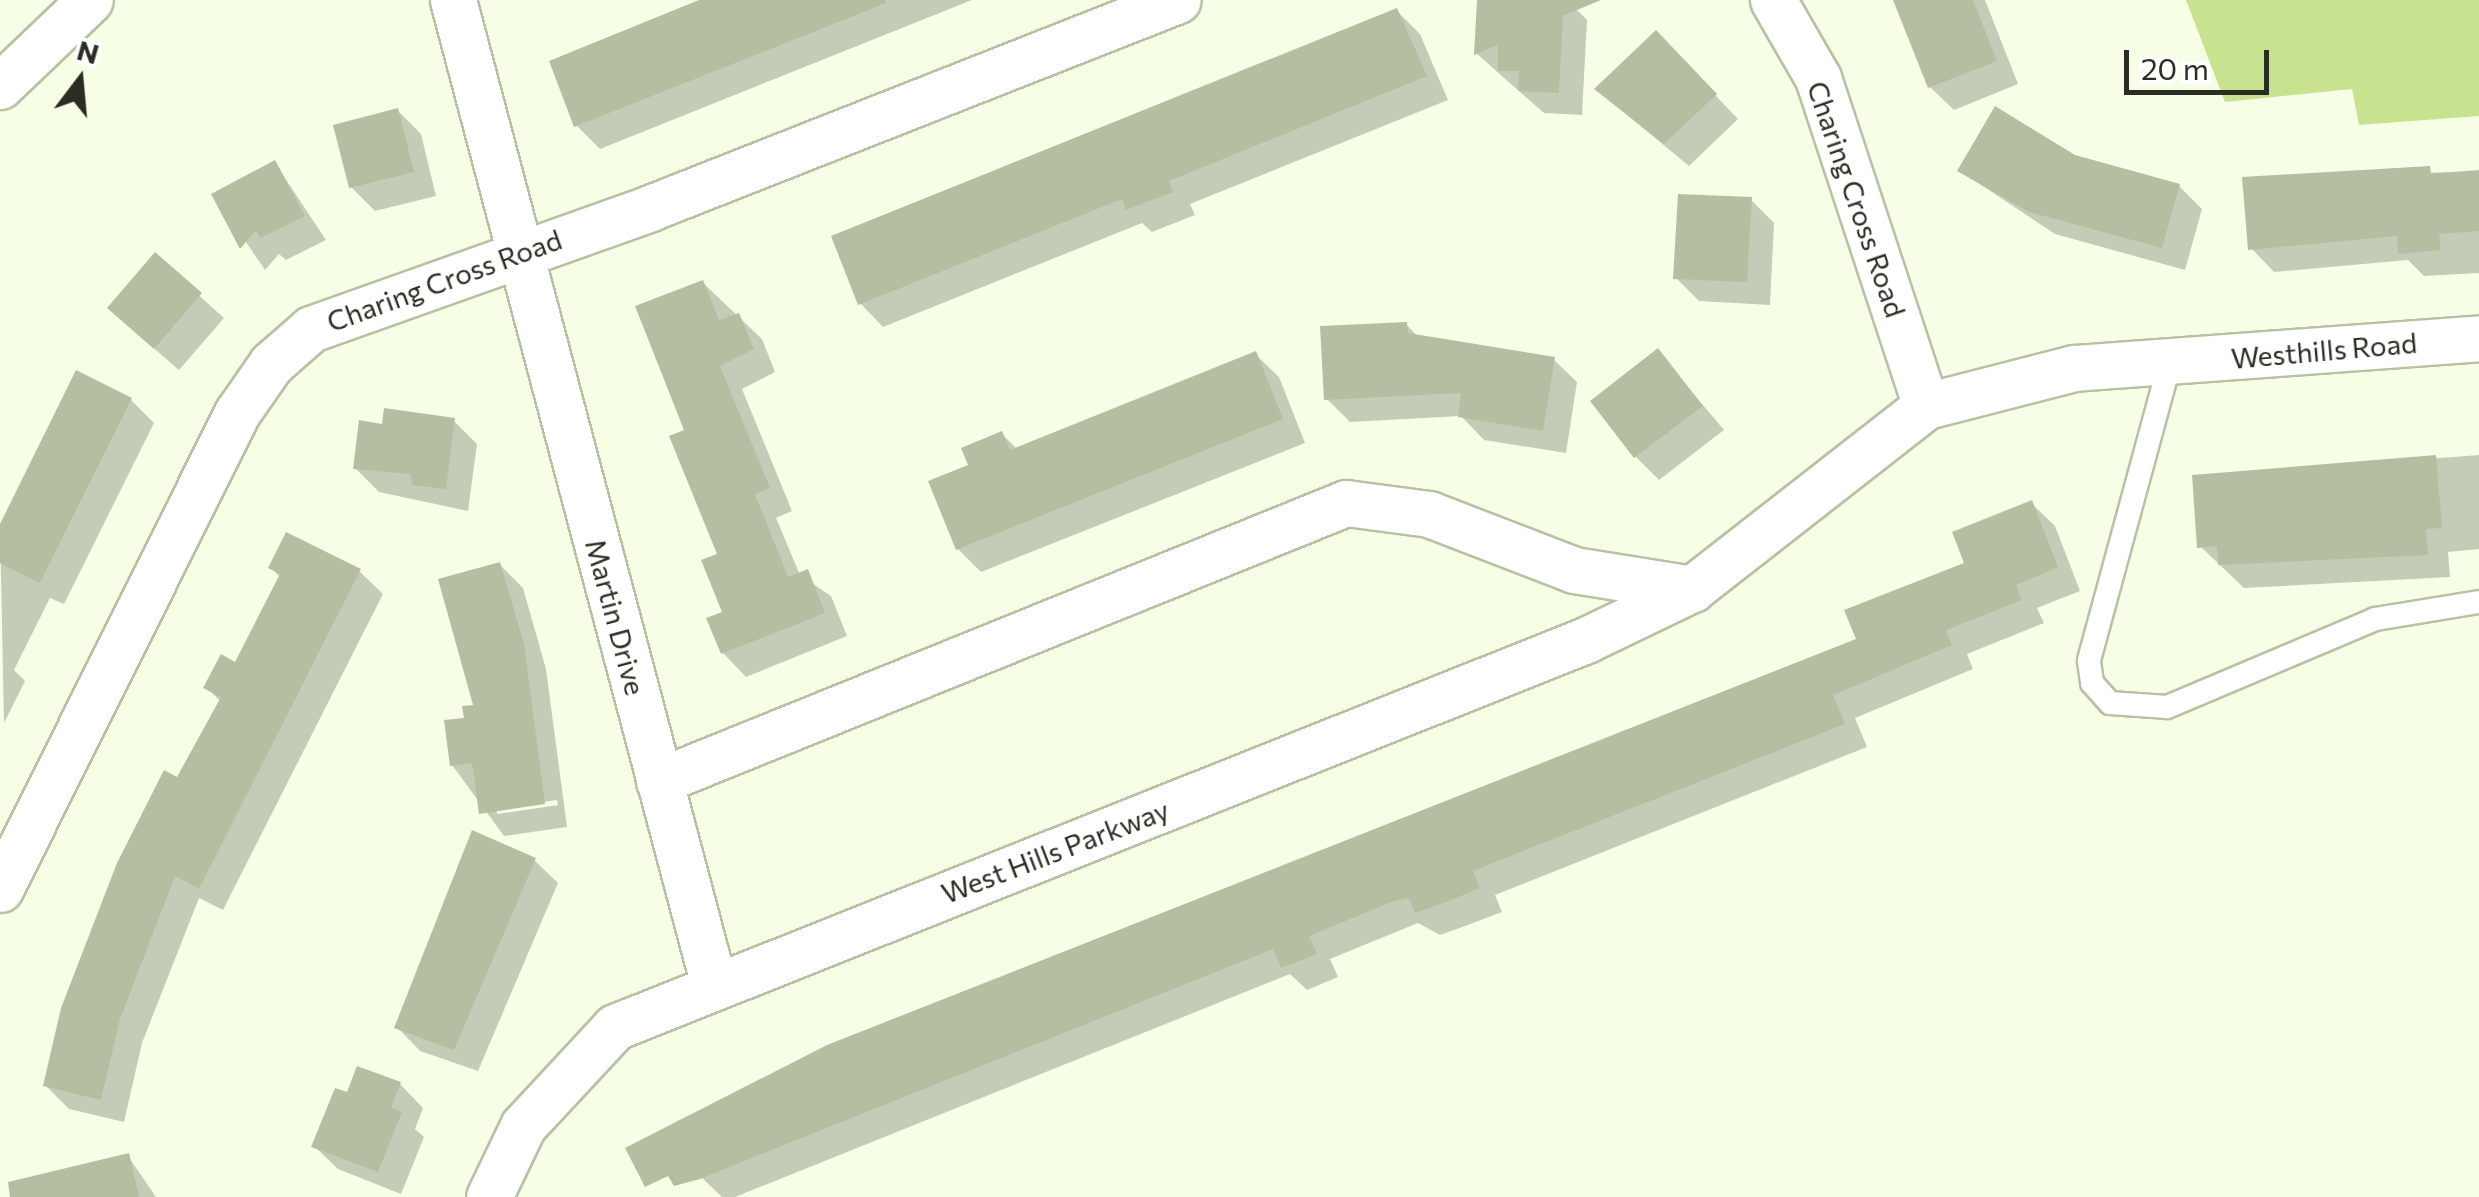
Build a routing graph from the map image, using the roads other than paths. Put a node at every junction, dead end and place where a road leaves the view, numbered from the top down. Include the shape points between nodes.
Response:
1 (90, 0) edge
2 (453, 0) edge
3 (1178, 0) edge
4 (1774, 0) edge
5 (0, 86) edge
6 (518, 252) junction
7 (2479, 338) edge
8 (2170, 362) junction
9 (1926, 406) junction
10 (1692, 589) junction
11 (2479, 602) edge
12 (659, 780) junction
13 (0, 889) edge
14 (713, 982) junction
15 (489, 1197) edge

1 - 5 street
2 - 6 street, Martin Drive
3 - 6 street, Charing Cross Road
4 - 9 street, Charing Cross Road via 1818,78
6 - 12 street, Martin Drive
6 - 13 street, Charing Cross Road via 356,306 270,364 237,413
7 - 8 street, Westhills Road
8 - 9 street, West Hills Parkway via 2074,368
8 - 11 lane via 2089,661 2092,683 2110,702 2167,707 2376,619
9 - 10 street, West Hills Parkway
10 - 12 street via 1574,570 1428,514 1346,503
10 - 14 street, West Hills Parkway via 1450,699
12 - 14 street, Martin Drive
14 - 15 street, West Hills Parkway via 615,1027 564,1072 523,1126

